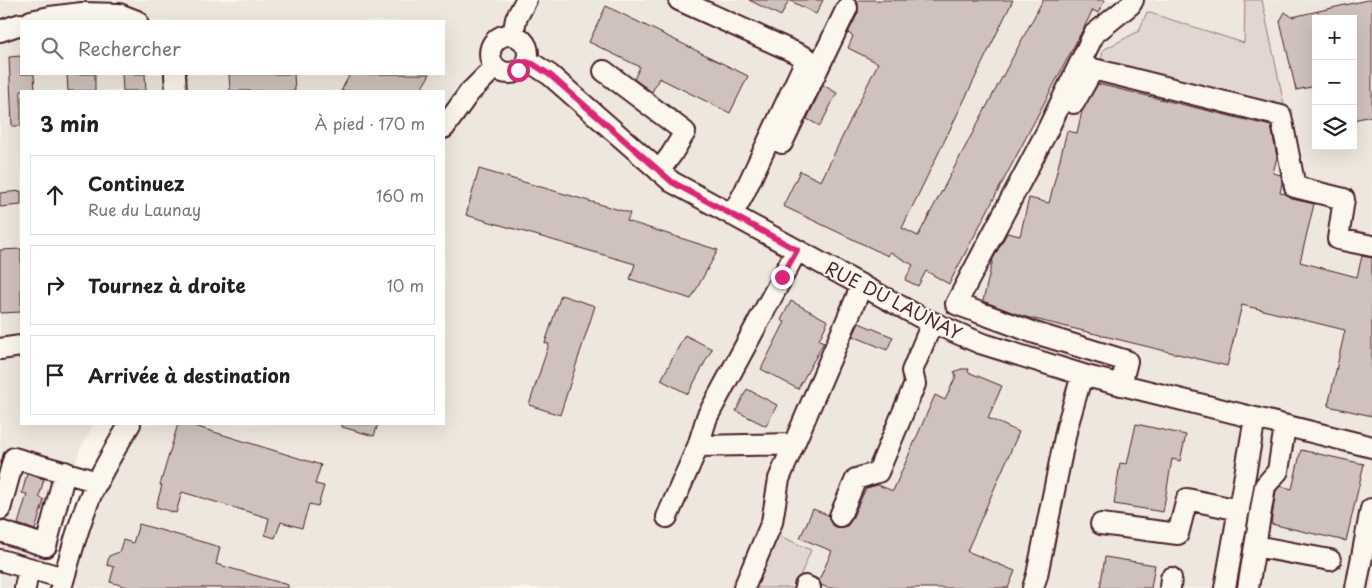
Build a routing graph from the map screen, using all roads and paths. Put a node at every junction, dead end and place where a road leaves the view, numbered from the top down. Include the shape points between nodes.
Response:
1 (526, 0) edge
2 (679, 0) edge
3 (1133, 0) edge
4 (847, 8) dead end
5 (36, 20) edge
6 (134, 20) edge
7 (20, 24) edge
8 (0, 31) edge
9 (513, 35) junction
10 (526, 62) junction
11 (495, 67) junction
12 (604, 71) dead end
13 (175, 75) edge
14 (176, 90) edge
15 (1053, 117) junction
16 (445, 127) edge
17 (659, 171) junction
18 (738, 218) junction
19 (1372, 246) edge
20 (797, 250) junction
21 (862, 286) junction
22 (932, 323) junction
23 (20, 346) edge
24 (0, 350) edge
25 (1082, 375) junction
26 (1120, 385) junction
27 (1255, 418) junction
28 (129, 425) edge
29 (1285, 426) junction
30 (794, 444) junction
31 (698, 446) junction
32 (1372, 446) edge
33 (65, 472) junction
34 (98, 482) junction
35 (0, 509) edge
36 (1372, 509) edge
37 (1239, 510) junction
38 (840, 516) dead end
39 (667, 517) dead end
40 (1101, 524) dead end
41 (0, 531) edge
42 (1255, 546) junction
43 (0, 560) edge
44 (1330, 560) dead end
45 (29, 568) junction
46 (62, 583) edge
47 (25, 588) edge
48 (744, 588) edge
49 (805, 588) edge
50 (810, 588) edge
51 (1033, 588) edge
52 (1225, 588) edge
53 (1248, 588) edge
54 (1356, 588) edge

1 - 9 street via 516,19
2 - 18 street via 807,58 744,193
3 - 15 street via 1094,34
4 - 18 street
5 - 6 street via 82,13 119,14
7 - 8 street
9 - 10 street via 526,45
9 - 11 street via 501,37 492,45 490,56
10 - 11 street via 512,73
10 - 17 street, RUE DU LAUNAY via 550,75
11 - 16 street
12 - 17 street via 685,132
13 - 14 street
15 - 19 street via 1068,115 1092,69 1281,116 1295,187 1344,199 1338,239
15 - 26 street via 956,304 1035,333 1127,361
17 - 18 street, RUE DU LAUNAY via 672,182
18 - 20 street, RUE DU LAUNAY
20 - 21 street, RUE DU LAUNAY
20 - 31 street via 707,417
21 - 22 street, RUE DU LAUNAY
21 - 30 street
22 - 25 street, RUE DU LAUNAY via 980,343
22 - 38 street via 912,371 915,384 878,472 856,479
23 - 24 street
25 - 26 street, RUE DU LAUNAY
25 - 51 street via 1067,427
26 - 27 street, RUE DU LAUNAY
27 - 29 street, RUE DU LAUNAY
27 - 37 street
28 - 34 street
29 - 32 street, RUE DU LAUNAY
29 - 42 street via 1278,471 1265,486
30 - 31 street
30 - 48 street via 779,480 772,522
31 - 39 street
33 - 34 street
33 - 35 street via 14,458
33 - 41 street via 46,546
34 - 46 street via 78,530
36 - 54 street
37 - 40 street via 1186,499 1178,534
37 - 52 street
42 - 44 street
42 - 53 street
43 - 45 street
45 - 46 street
45 - 47 street
49 - 50 street

